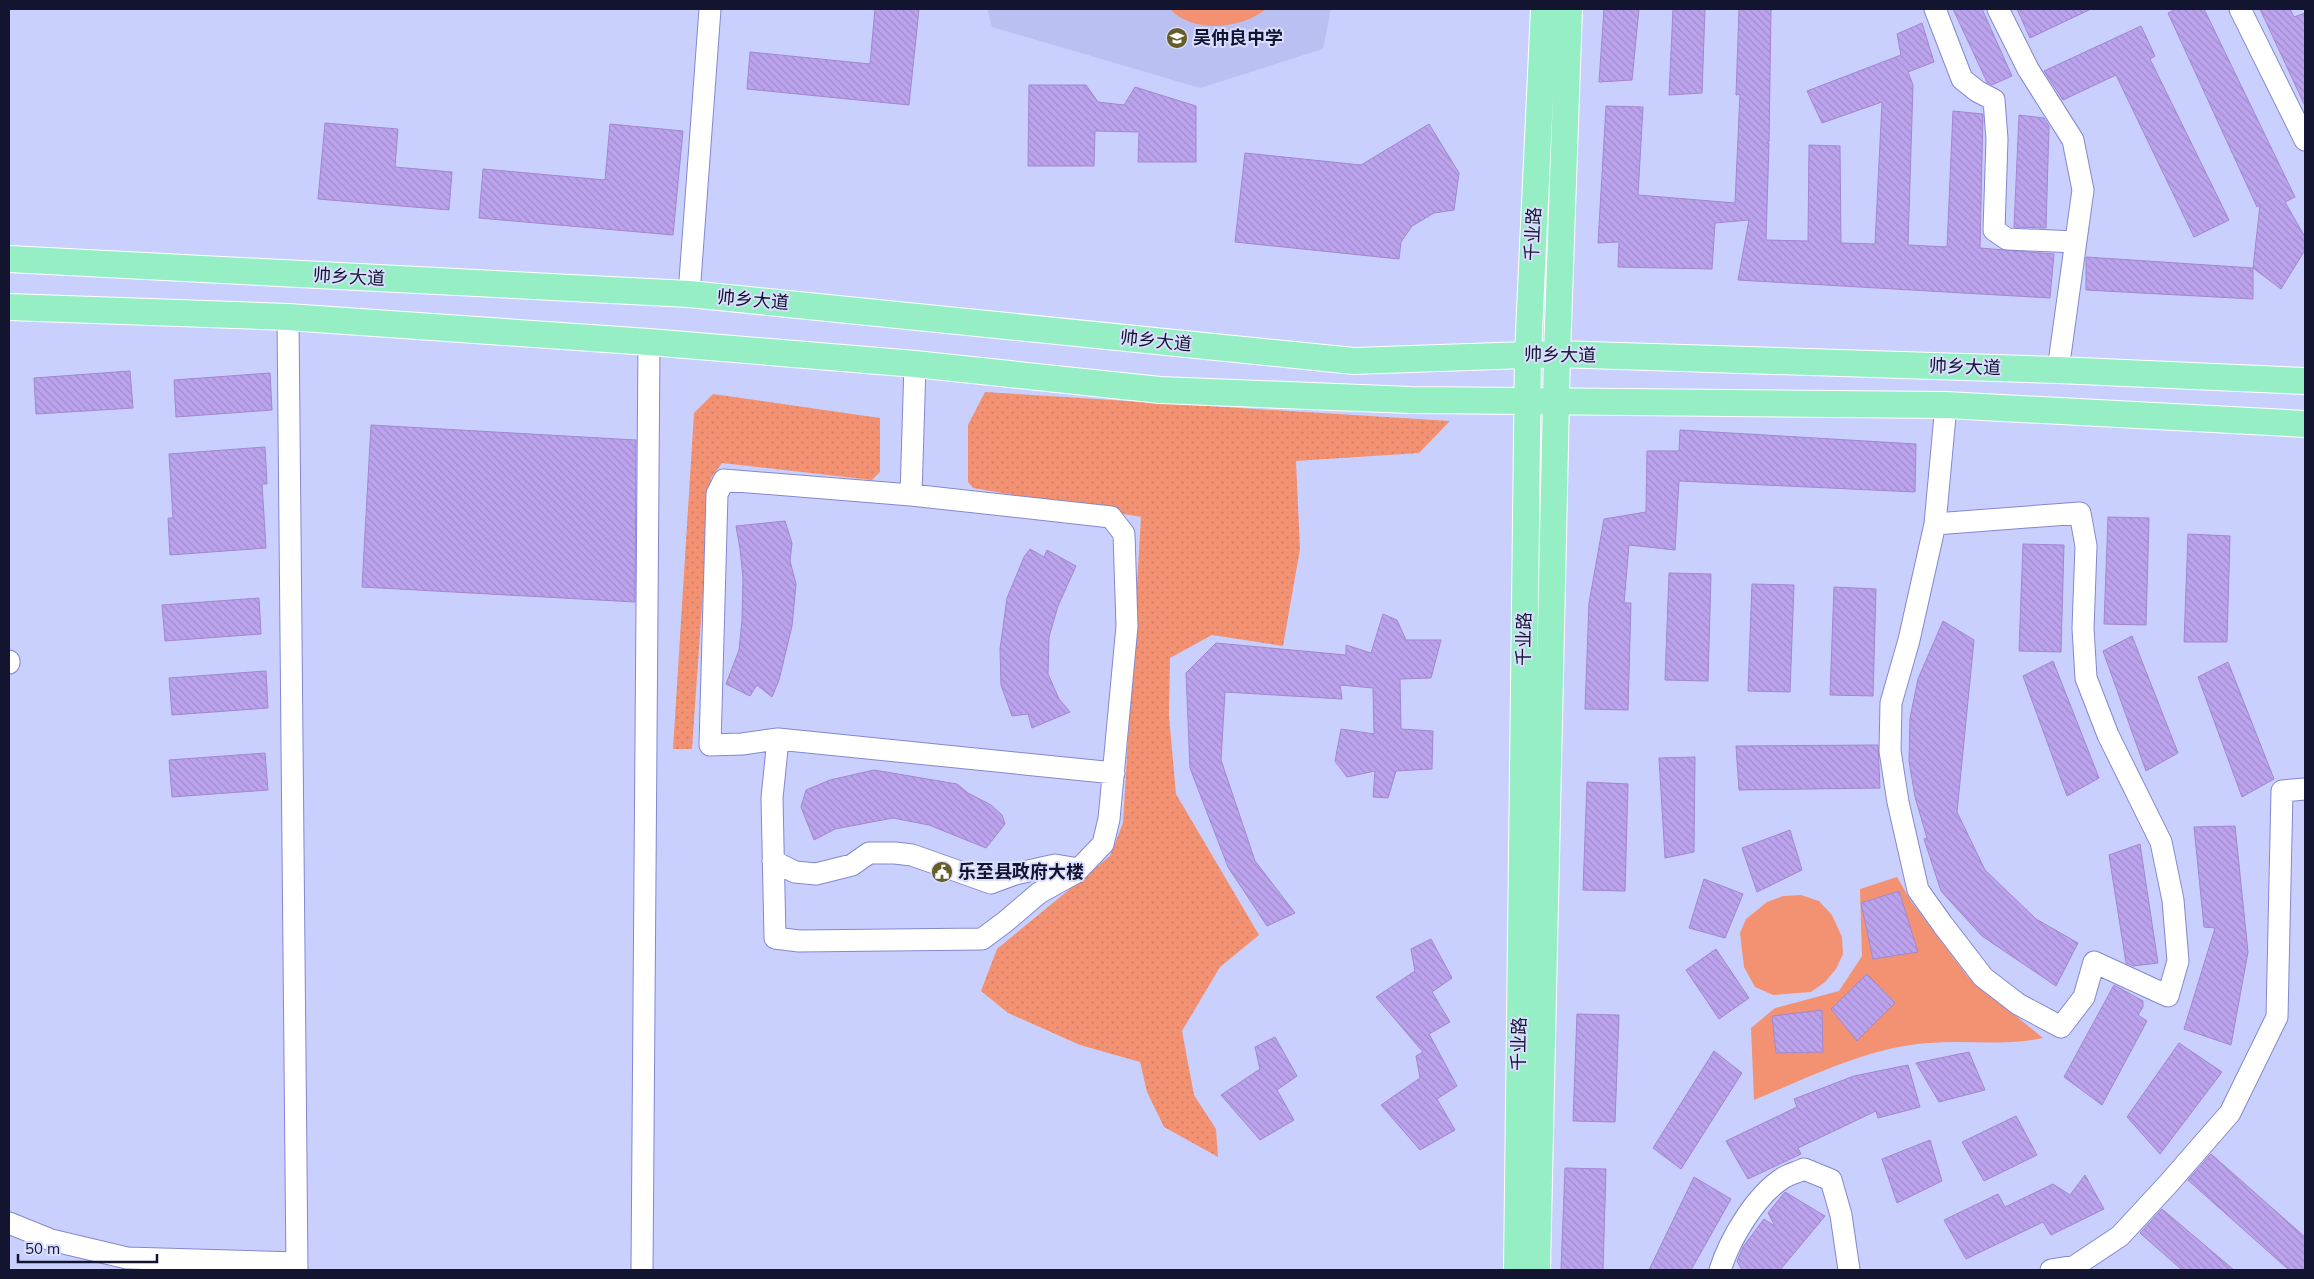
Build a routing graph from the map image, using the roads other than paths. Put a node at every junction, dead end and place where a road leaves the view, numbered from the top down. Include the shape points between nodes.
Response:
1 (710, 9) edge
2 (1544, 9) edge
3 (1569, 9) edge
4 (1935, 9) edge
5 (1998, 9) edge
6 (2240, 9) edge
7 (2305, 140) edge
8 (2075, 242) junction
9 (9, 259) edge
10 (689, 294) junction
11 (9, 307) edge
12 (288, 317) junction
13 (649, 342) junction
14 (1528, 354) junction
15 (1557, 354) junction
16 (915, 364) junction
17 (2058, 370) junction
18 (2305, 381) edge
19 (1558, 401) junction
20 (1527, 402) junction
21 (1946, 405) junction
22 (2305, 424) edge
23 (911, 495) junction
24 (1935, 524) junction
25 (778, 739) junction
26 (1114, 773) junction
27 (2305, 788) edge
28 (773, 861) junction
29 (1079, 869) junction
30 (9, 1223) edge
31 (297, 1267) edge
32 (642, 1270) edge
33 (1517, 1270) edge
34 (1537, 1270) edge
35 (1720, 1270) edge
36 (1849, 1270) edge
37 (2051, 1270) edge

1 - 10 street
2 - 14 main road, 千业路
3 - 15 main road, 千业路
4 - 8 street via 1962,78 1994,100 1997,139 1994,230 2007,240
5 - 8 street via 2028,69 2073,140 2083,190
6 - 7 street
8 - 17 street
9 - 10 main road, 帅乡大道
10 - 14 main road, 帅乡大道 via 1354,361
11 - 12 main road
12 - 13 main road
12 - 31 street
13 - 16 main road
13 - 32 street
14 - 15 main road, 帅乡大道
14 - 20 main road, 千业路
15 - 17 main road, 帅乡大道
15 - 19 main road, 千业路
16 - 20 main road via 1160,390
16 - 23 street
17 - 18 main road, 帅乡大道
19 - 20 main road
19 - 21 main road
19 - 34 main road, 千业路
20 - 33 main road, 千业路
21 - 22 main road
21 - 24 street
23 - 25 street via 724,480 717,494 710,745
23 - 26 street via 1111,517 1124,534 1126,626
24 - 24 street via 1910,640 1891,703 1891,759 1918,890 1983,977 2018,1004 2061,1027 2084,997 2094,962 2168,996 2178,961 2173,900 2161,842 2108,734 2086,678 2083,628 2086,546 2080,513
25 - 26 street
25 - 28 street via 772,798
26 - 29 street via 1103,844
27 - 37 street via 2282,791 2277,1017 2230,1113 2120,1236 2075,1266
28 - 29 street via 795,872 816,874 852,865 870,853 912,855 990,883 1055,865
28 - 29 street via 776,938 799,940 982,939 1039,893
30 - 31 street via 51,1240 127,1258
35 - 36 street via 1724,1256 1755,1204 1783,1178 1804,1169 1831,1180 1842,1215

